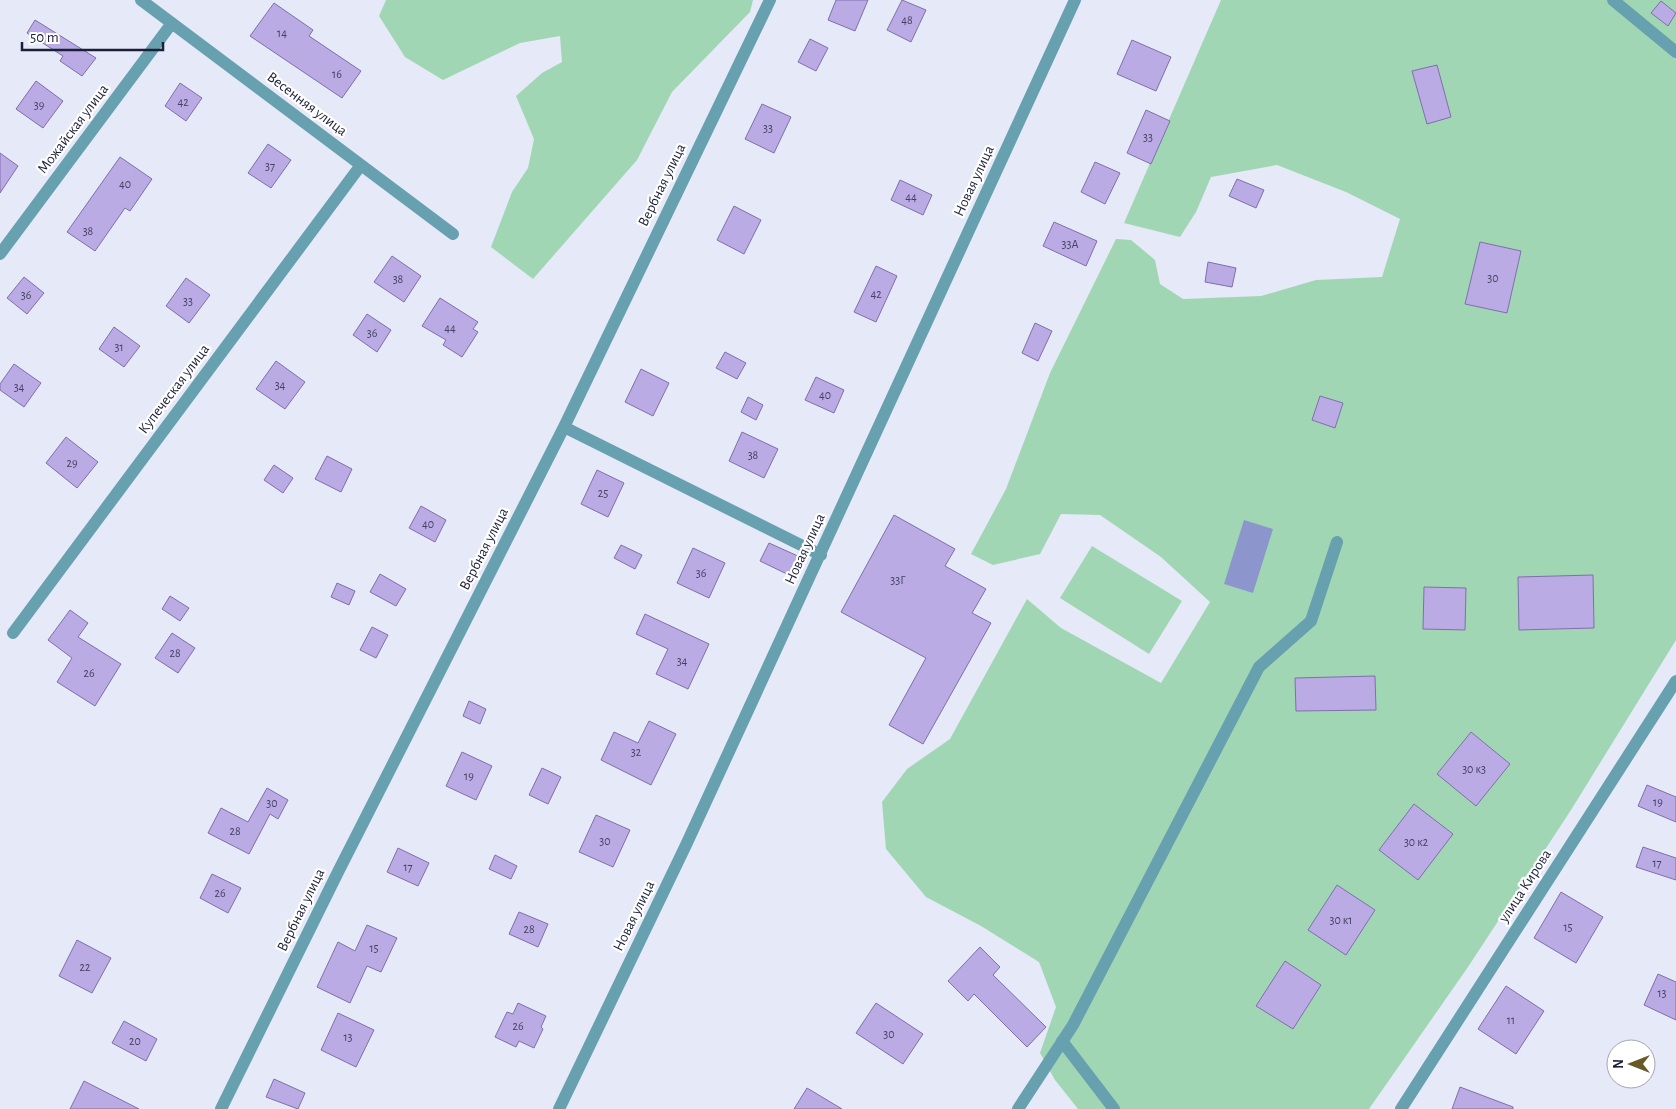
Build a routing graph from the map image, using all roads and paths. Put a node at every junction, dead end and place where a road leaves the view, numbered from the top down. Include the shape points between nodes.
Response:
1 (141, 0) edge
2 (770, 0) edge
3 (1075, 0) edge
4 (1613, 0) edge
5 (172, 23) junction
6 (1676, 52) edge
7 (361, 165) junction
8 (453, 234) dead end
9 (0, 254) edge
10 (564, 427) junction
11 (1337, 542) dead end
12 (820, 555) junction
13 (12, 633) dead end
14 (1676, 681) edge
15 (1062, 1041) junction
16 (221, 1109) edge
17 (559, 1109) edge
18 (1018, 1109) edge
19 (1114, 1109) edge
20 (1401, 1109) edge

1 - 5 street, Весенняя улица
2 - 10 street, Вербная улица
3 - 12 street, Новая улица
4 - 6 street
5 - 7 street, Весенняя улица
5 - 9 street, Можайская улица
7 - 8 street, Весенняя улица
7 - 13 street, Купеческая улица
10 - 12 street
10 - 16 street, Вербная улица
11 - 15 street via 1311,621 1259,667 1074,1025
12 - 17 street, Новая улица
14 - 20 street, улица Кирова
15 - 18 street
15 - 19 street

